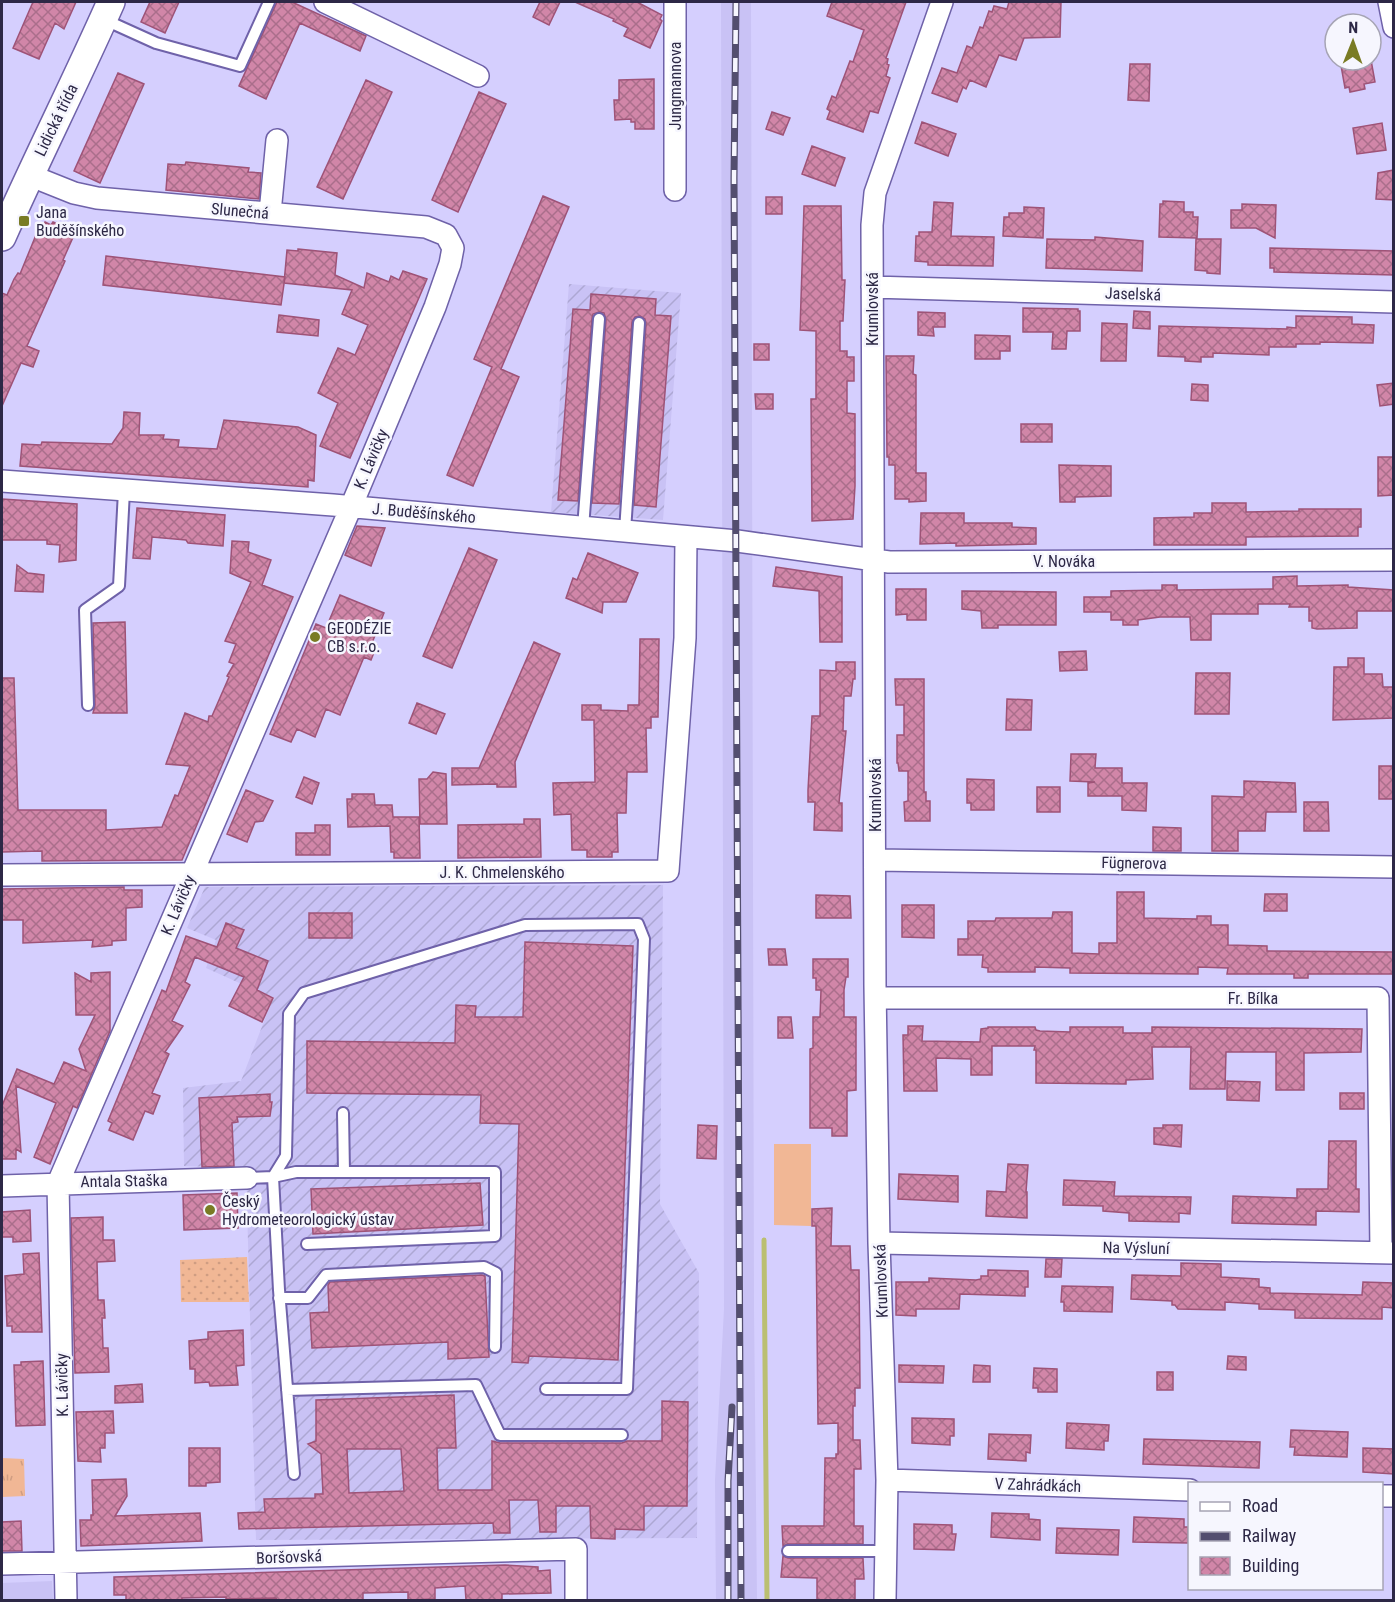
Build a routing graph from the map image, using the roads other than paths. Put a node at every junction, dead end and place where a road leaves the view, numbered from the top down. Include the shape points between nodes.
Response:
1 (269, 2) edge
2 (325, 2) edge
3 (675, 2) edge
4 (942, 2) edge
5 (1389, 2) edge
6 (107, 10) edge
7 (1394, 27) edge
8 (478, 76) dead end
9 (277, 140) dead end
10 (29, 175) junction
11 (672, 177) dead end
12 (270, 213) junction
13 (2, 237) edge
14 (451, 242) joint
15 (872, 287) junction
16 (1394, 302) edge
17 (599, 319) dead end
18 (639, 323) dead end
19 (2, 481) edge
20 (124, 491) junction
21 (351, 507) junction
22 (583, 528) junction
23 (625, 531) junction
24 (694, 537) junction
25 (736, 540) joint
26 (1394, 560) edge
27 (875, 561) junction
28 (88, 705) dead end
29 (875, 860) junction
30 (1394, 867) edge
31 (192, 873) junction
32 (2, 875) edge
33 (876, 998) junction
34 (343, 1113) dead end
35 (344, 1172) junction
36 (273, 1177) junction
37 (247, 1178) joint
38 (58, 1183) junction
39 (2, 1186) edge
40 (879, 1243) junction
41 (307, 1244) dead end
42 (1387, 1252) edge
43 (279, 1298) junction
44 (495, 1347) dead end
45 (546, 1389) dead end
46 (287, 1390) junction
47 (622, 1435) dead end
48 (294, 1474) dead end
49 (887, 1480) junction
50 (1188, 1490) edge
51 (788, 1551) dead end
52 (886, 1551) junction
53 (65, 1563) junction
54 (2, 1564) edge
55 (66, 1600) edge
56 (576, 1600) edge
57 (885, 1600) edge

1 - 6 lane via 240,66 156,44
2 - 8 street
3 - 11 street, Jungmannova
4 - 15 street, Krumlovská via 875,192
5 - 7 street
6 - 10 street, Lidická třída
9 - 12 street
10 - 12 street, Slunečná via 97,198
10 - 13 street, Lidická třída
12 - 14 street, Slunečná via 426,227 446,235
14 - 21 street, K. Lávičky via 453,252 435,307
15 - 16 street, Jaselská
15 - 27 street, Krumlovská
17 - 22 lane
18 - 23 lane
19 - 20 street, J. Buděšínského
20 - 21 street, J. Buděšínského
20 - 28 lane via 119,586 86,610
21 - 22 street, J. Buděšínského
21 - 31 street, K. Lávičky
22 - 23 street, J. Buděšínského
23 - 24 street, J. Buděšínského
24 - 25 street, J. Buděšínského
24 - 31 street, J. K. Chmelenského via 668,871
25 - 27 street, V. Nováka
26 - 27 street, V. Nováka
27 - 29 street, Krumlovská
29 - 30 street, Fügnerova
29 - 33 street, Krumlovská
31 - 32 street, J. K. Chmelenského
31 - 38 street, K. Lávičky
33 - 40 street, Krumlovská
33 - 42 street, Fr. Bílka via 1378,998
34 - 35 lane
35 - 36 lane via 296,1172
35 - 41 lane via 495,1172 495,1236
36 - 37 lane
36 - 43 lane
36 - 45 lane via 286,1156 289,1014 304,993 525,925 638,924 644,939 627,1389
37 - 38 street, Antala Staška
38 - 39 street, Antala Staška
38 - 53 street, K. Lávičky
40 - 42 street, Na Výsluní
40 - 49 street, Krumlovská
43 - 44 lane via 308,1298 326,1275 484,1267 495,1272
43 - 46 lane
46 - 47 lane via 476,1385 500,1435
46 - 48 lane
49 - 50 street, V Zahrádkách
49 - 52 street, Krumlovská
51 - 52 lane
52 - 57 street, Krumlovská
53 - 54 street, Boršovská
53 - 55 street, K. Lávičky
53 - 56 street, Boršovská via 576,1549

